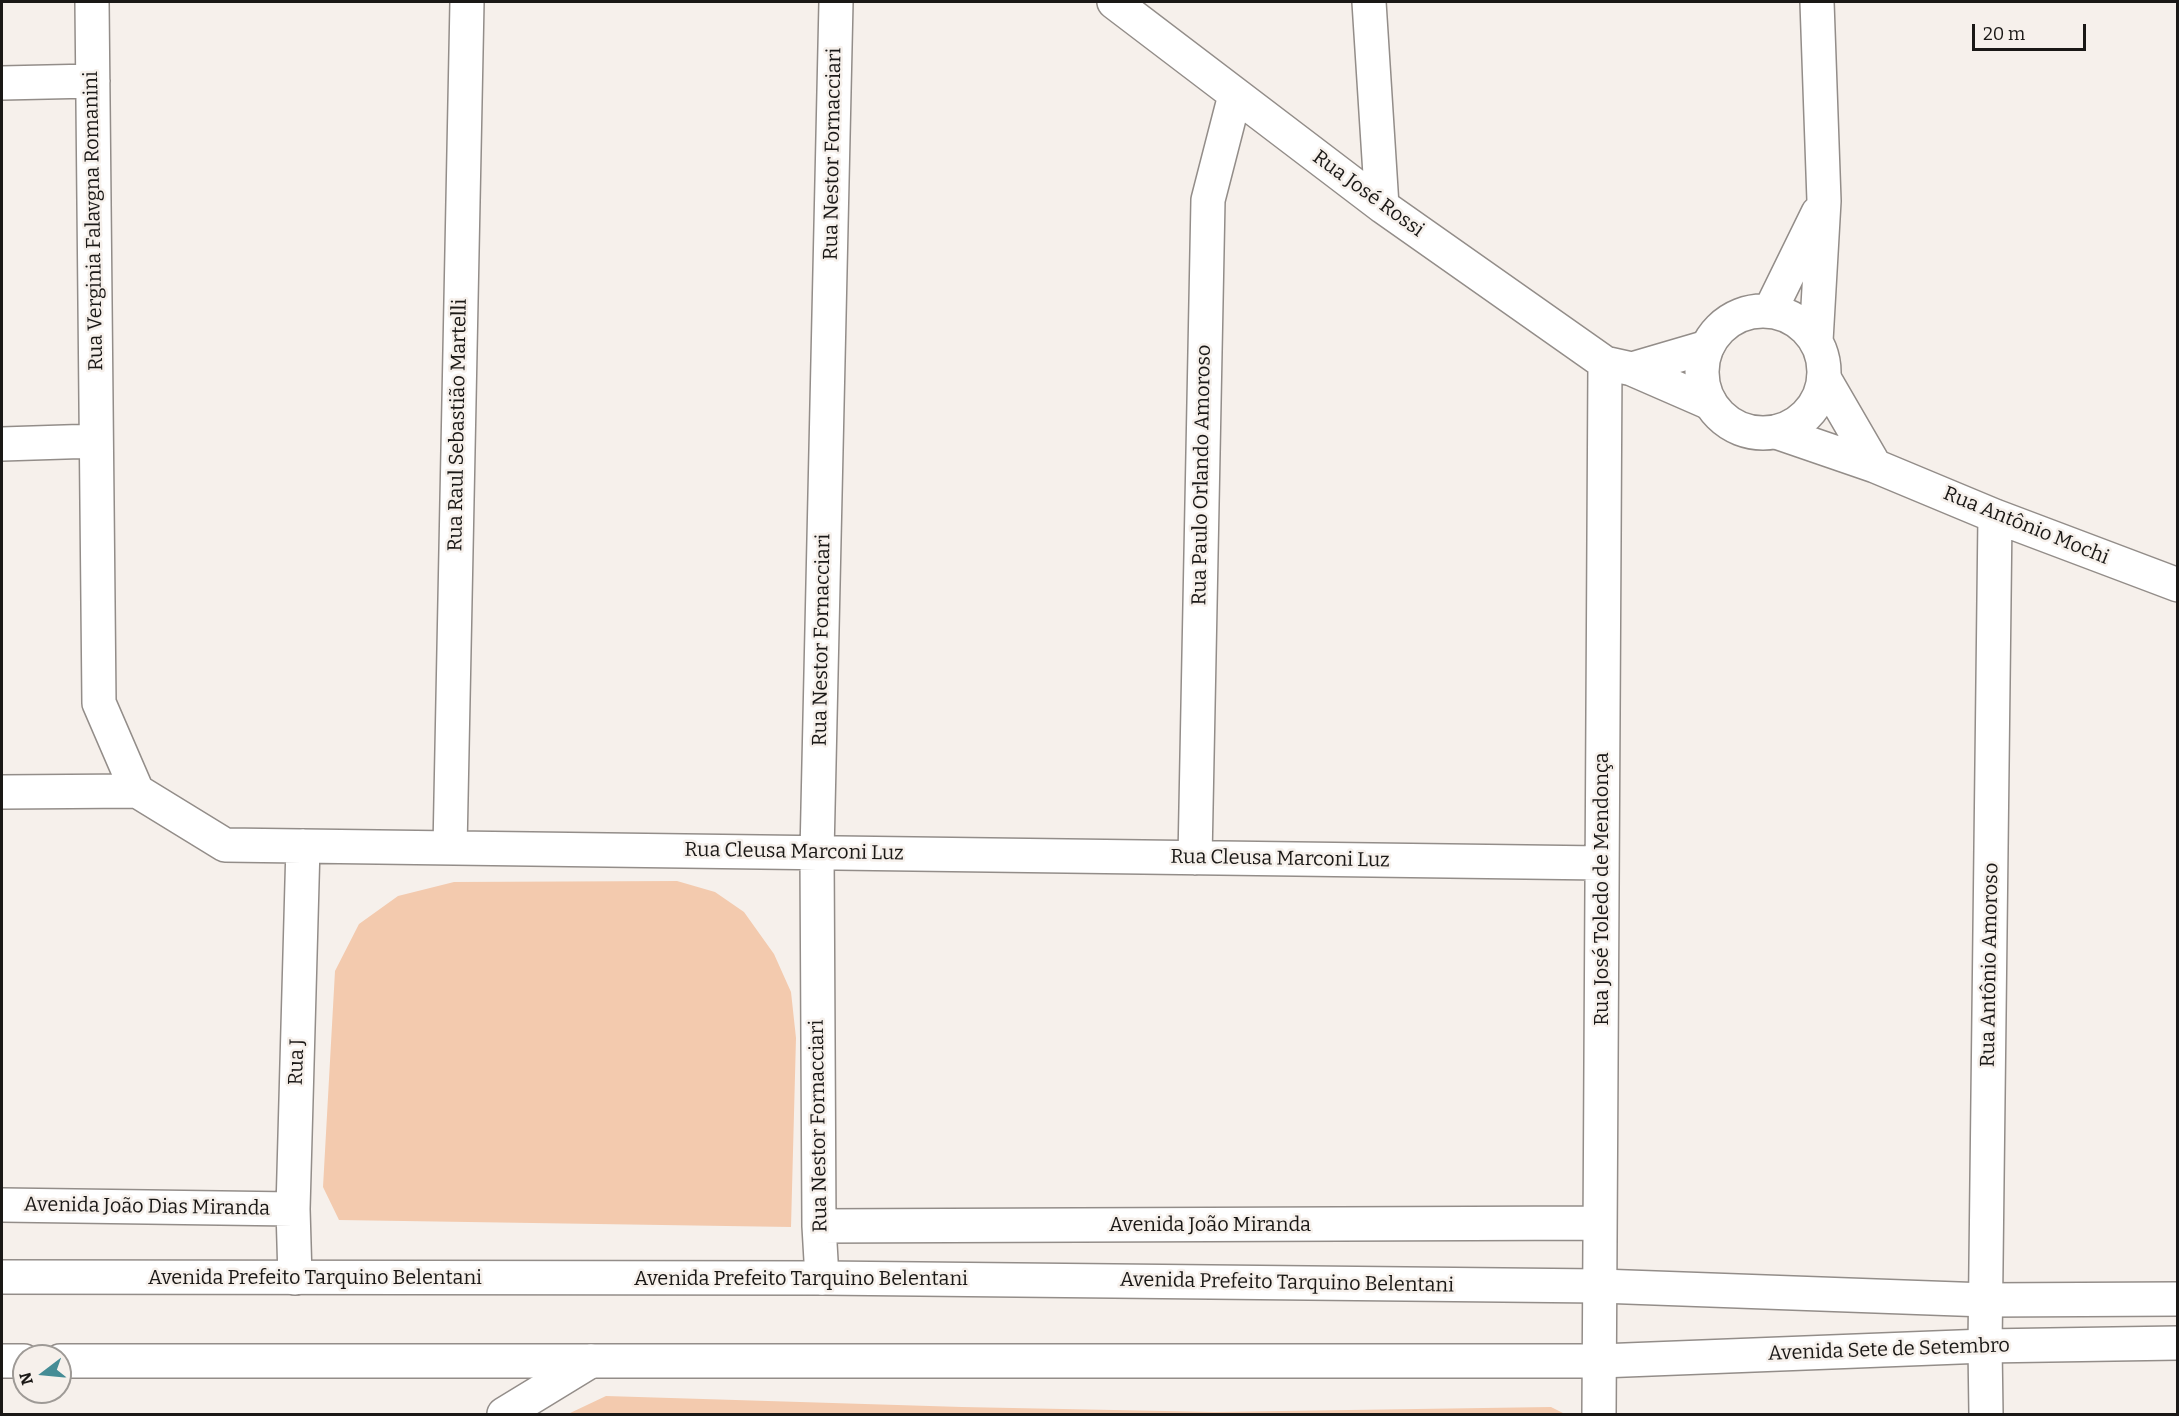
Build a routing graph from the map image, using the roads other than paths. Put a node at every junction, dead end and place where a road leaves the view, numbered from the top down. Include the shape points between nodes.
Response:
1 (92, 2) edge
2 (467, 2) edge
3 (836, 2) edge
4 (1114, 2) edge
5 (1369, 2) edge
6 (1817, 2) edge
7 (93, 81) junction
8 (2, 83) edge
9 (1234, 95) junction
10 (1824, 201) junction
11 (1382, 206) junction
12 (1770, 311) junction
13 (1816, 341) junction
14 (1707, 347) junction
15 (1618, 366) junction
16 (1824, 378) junction
17 (1710, 403) junction
18 (1776, 432) junction
19 (96, 441) junction
20 (2, 444) edge
21 (1875, 466) junction
22 (1995, 516) junction
23 (2178, 585) edge
24 (137, 791) junction
25 (2, 792) edge
26 (303, 846) junction
27 (450, 848) junction
28 (817, 853) junction
29 (1195, 858) junction
30 (1602, 863) junction
31 (2, 1205) edge
32 (293, 1209) junction
33 (1600, 1223) junction
34 (819, 1226) junction
35 (2, 1278) edge
36 (295, 1278) junction
37 (822, 1278) junction
38 (1600, 1286) junction
39 (2178, 1299) edge
40 (1986, 1300) junction
41 (2178, 1343) edge
42 (1985, 1346) junction
43 (72, 1361) edge
44 (591, 1361) junction
45 (1600, 1361) junction
46 (504, 1414) edge
47 (1599, 1414) edge
48 (1986, 1414) edge

1 - 7 street, Rua Verginia Falavgna Romanini
2 - 27 street, Rua Raul Sebastião Martelli
3 - 28 street, Rua Nestor Fornacciari
4 - 9 street, Rua José Rossi
5 - 11 street
6 - 10 street
7 - 8 street
7 - 19 street, Rua Verginia Falavgna Romanini
9 - 11 street, Rua José Rossi
9 - 29 street, Rua Paulo Orlando Amoroso via 1208,200
10 - 12 street
10 - 13 street
11 - 15 street, Rua José Rossi
12 - 13 street via 1788,315
12 - 14 street via 1750,311 1732,318
13 - 16 street via 1824,359
14 - 15 street
14 - 17 street via 1703,385
15 - 17 street, Rua José Rossi
15 - 30 street, Rua José Toledo de Mendonça
16 - 18 street via 1809,413
16 - 21 street
17 - 18 street via 1738,429 1757,434
18 - 21 street, Rua Antônio Mochi
19 - 20 street
19 - 24 street, Rua Verginia Falavgna Romanini via 99,703
21 - 22 street, Rua Antônio Mochi
22 - 23 street, Rua Antônio Mochi
22 - 40 street, Rua Antônio Amoroso
24 - 25 street
24 - 26 street, Rua Cleusa Marconi Luz via 225,845
26 - 27 street, Rua Cleusa Marconi Luz
26 - 32 street, Rua J
27 - 28 street, Rua Cleusa Marconi Luz
28 - 29 street, Rua Cleusa Marconi Luz
28 - 34 street, Rua Nestor Fornacciari
29 - 30 street, Rua Cleusa Marconi Luz
30 - 33 street, Rua José Toledo de Mendonça
31 - 32 street, Avenida João Dias Miranda
32 - 36 street, Rua J
33 - 34 street, Avenida João Miranda
33 - 38 street, Rua José Toledo de Mendonça
34 - 37 street, Rua Nestor Fornacciari
35 - 36 street, Avenida Prefeito Tarquino Belentani
36 - 37 street, Avenida Prefeito Tarquino Belentani
37 - 38 street, Avenida Prefeito Tarquino Belentani
38 - 40 street
38 - 45 street, Rua José Toledo de Mendonça
39 - 40 street
40 - 42 street, Rua Antônio Amoroso
41 - 42 street, Avenida Sete de Setembro
42 - 45 street, Avenida Sete de Setembro
42 - 48 street, Rua Antônio Amoroso
43 - 44 street
44 - 45 street
44 - 46 street
45 - 47 street, Rua José Toledo de Mendonça

